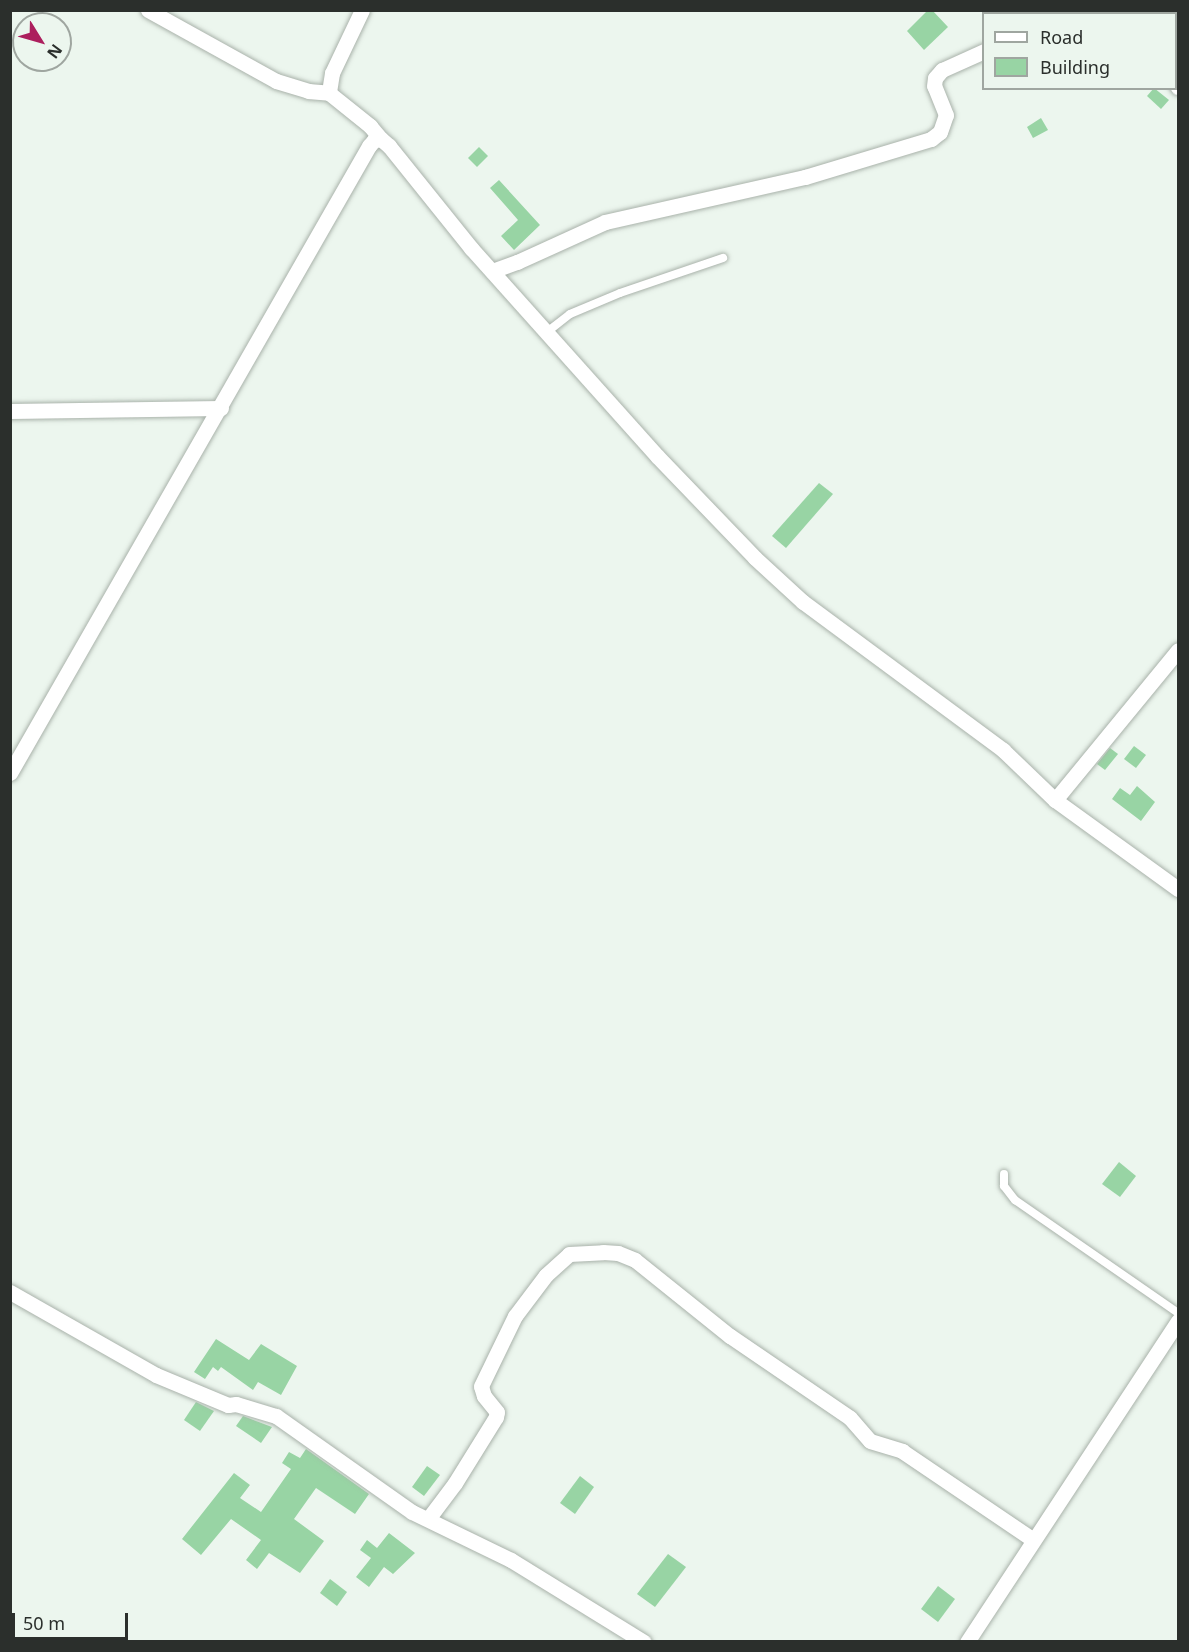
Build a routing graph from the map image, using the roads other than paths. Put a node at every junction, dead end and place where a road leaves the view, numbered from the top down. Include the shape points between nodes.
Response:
1 (148, 10) edge
2 (362, 10) edge
3 (1100, 10) edge
4 (1121, 12) edge
5 (982, 52) edge
6 (328, 93) junction
7 (381, 139) junction
8 (723, 258) dead end
9 (492, 271) junction
10 (547, 332) junction
11 (221, 408) junction
12 (10, 411) edge
13 (1179, 650) edge
14 (10, 773) edge
15 (1055, 800) junction
16 (1179, 889) edge
17 (1004, 1174) dead end
18 (10, 1292) edge
19 (1179, 1313) edge
20 (1179, 1321) edge
21 (428, 1520) junction
22 (1032, 1539) junction
23 (644, 1641) edge
24 (967, 1641) edge

1 - 6 street via 276,81
2 - 6 street via 332,73
3 - 4 street
5 - 9 street via 942,70 935,78 934,86 946,115 940,132 931,139 805,177 605,222
6 - 7 street
7 - 9 street
7 - 11 street via 369,146
8 - 10 lane via 570,314
9 - 10 street
10 - 15 street via 657,456 763,565 822,616 987,737
11 - 12 street
11 - 14 street
13 - 15 street
15 - 16 street
17 - 19 lane via 1004,1186 1015,1200
18 - 21 street via 156,1375 228,1405 276,1416
20 - 22 street
21 - 22 street via 496,1417 497,1412 481,1386 515,1316 546,1275 569,1254 603,1252 635,1260 730,1336 850,1418 870,1441 902,1451
21 - 23 street via 511,1560
22 - 24 street

